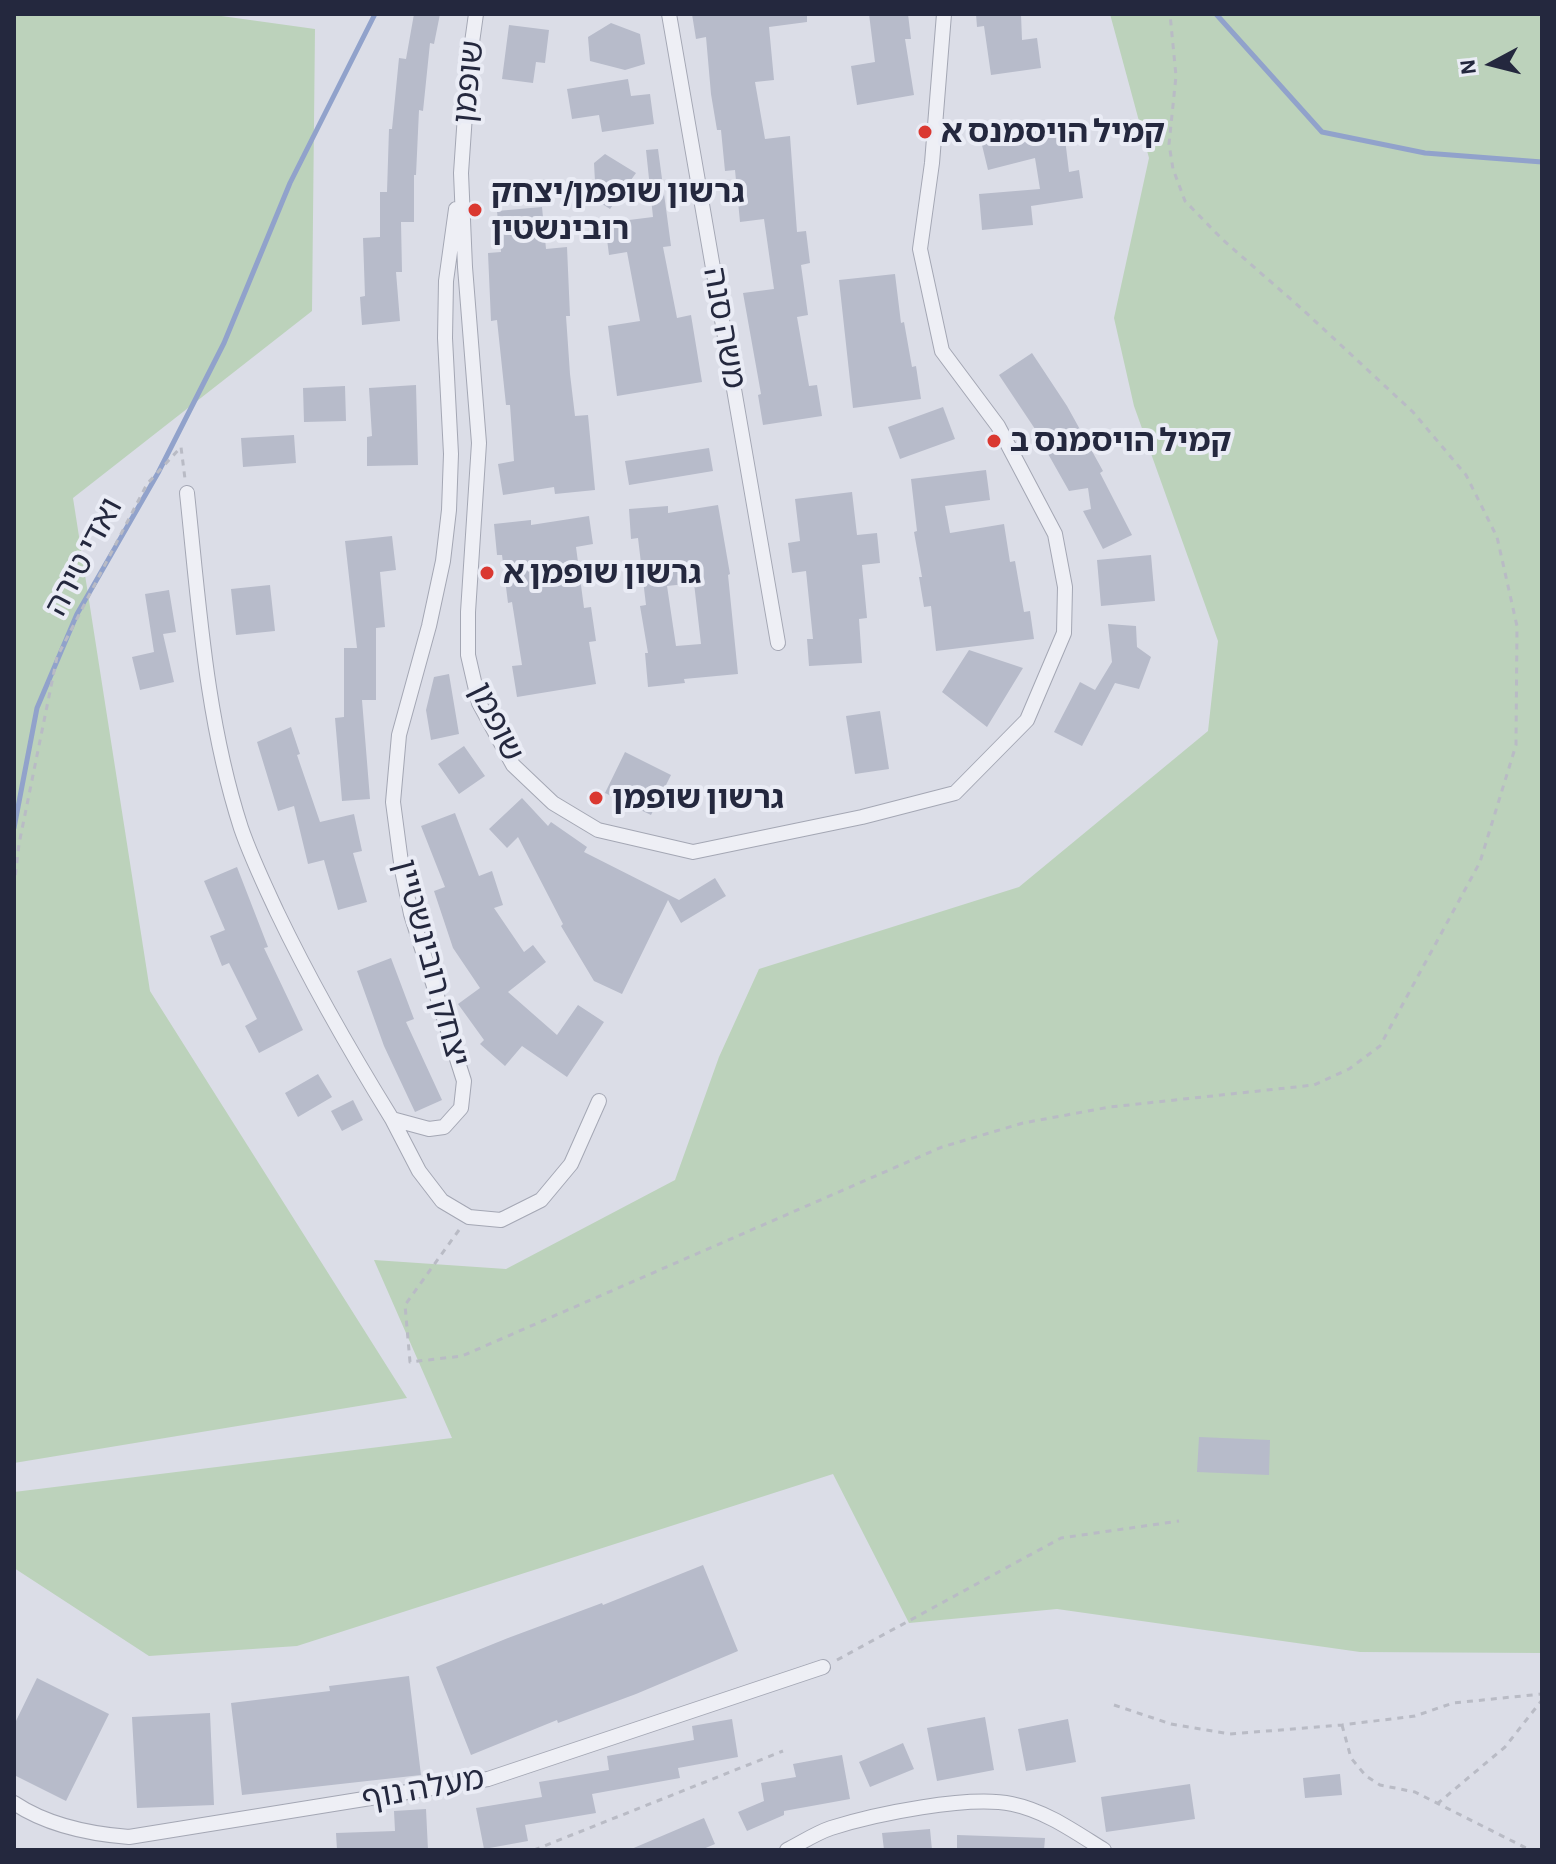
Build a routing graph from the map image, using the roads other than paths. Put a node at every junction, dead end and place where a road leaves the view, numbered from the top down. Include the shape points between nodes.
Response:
1 (476, 14) edge
2 (669, 14) edge
3 (944, 14) edge
4 (461, 173) junction
5 (465, 267) junction
6 (446, 281) junction
7 (187, 493) road end
8 (778, 643) dead end
9 (599, 1101) dead end
10 (392, 1119) junction
11 (823, 1667) road end
12 (14, 1803) edge
13 (787, 1850) edge
14 (1104, 1850) edge

1 - 4 street, שופמן
2 - 8 street, משה סנה
3 - 5 street, שופמן via 920,249 942,351 998,426 1055,534 1065,587 1064,633 1027,720 955,793 693,852 598,830 553,803 513,765 479,703 468,655 479,443
4 - 5 street, שופמן
4 - 6 street, יצחק רובינשטיין
5 - 6 street
6 - 10 street, יצחק רובינשטיין via 449,510 429,626 399,735 393,802 411,914 464,1081 461,1108 444,1127 429,1129
7 - 10 street via 209,695 242,829 297,953
9 - 10 street via 571,1164 541,1200 501,1220 469,1217 442,1201 419,1171
11 - 12 street, מעלה נוף via 488,1779 129,1837 73,1828
13 - 14 street via 829,1828 977,1800 1046,1815

